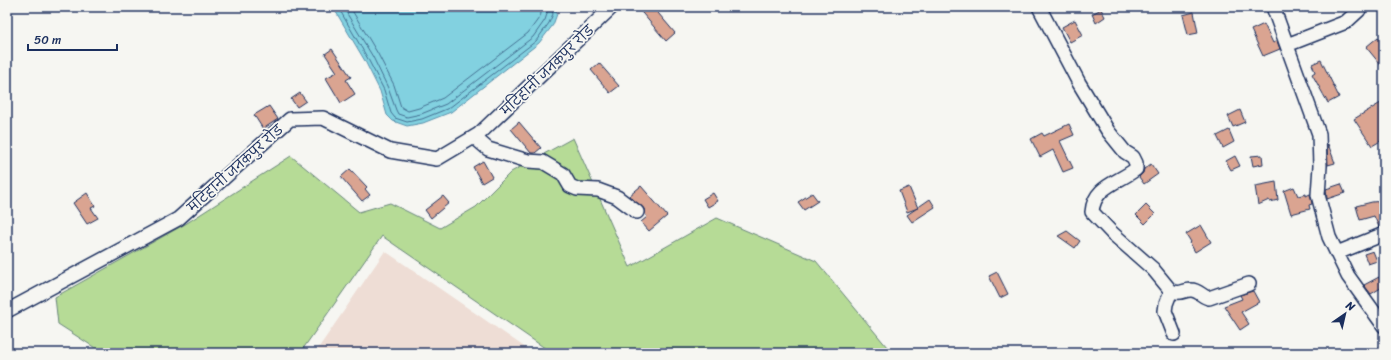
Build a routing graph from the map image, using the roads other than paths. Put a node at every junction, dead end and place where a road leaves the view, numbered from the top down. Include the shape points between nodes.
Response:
1 (612, 7) edge
2 (1039, 7) edge
3 (1273, 7) edge
4 (1359, 10) dead end
5 (1287, 45) junction
6 (474, 137) junction
7 (637, 212) dead end
8 (1384, 234) edge
9 (1337, 253) junction
10 (1249, 284) dead end
11 (1171, 291) junction
12 (7, 311) edge
13 (1384, 326) edge
14 (1174, 334) dead end

1 - 6 street, मटिहानी जनकपुर रोड
2 - 11 street via 1079,83 1108,131 1136,163 1136,169 1099,192 1092,203 1092,212 1153,269
3 - 5 street
4 - 5 street via 1346,22
5 - 9 street via 1319,134 1318,195 1329,237
6 - 7 street via 488,150 528,161 543,162 563,174 570,186 598,190 617,197
6 - 12 street, मटिहानी जनकपुर रोड via 436,159 390,151 324,118 290,119 178,218
8 - 9 street
9 - 13 street via 1348,276
10 - 11 street via 1209,298 1205,298 1197,291 1178,294
11 - 14 street via 1165,311

